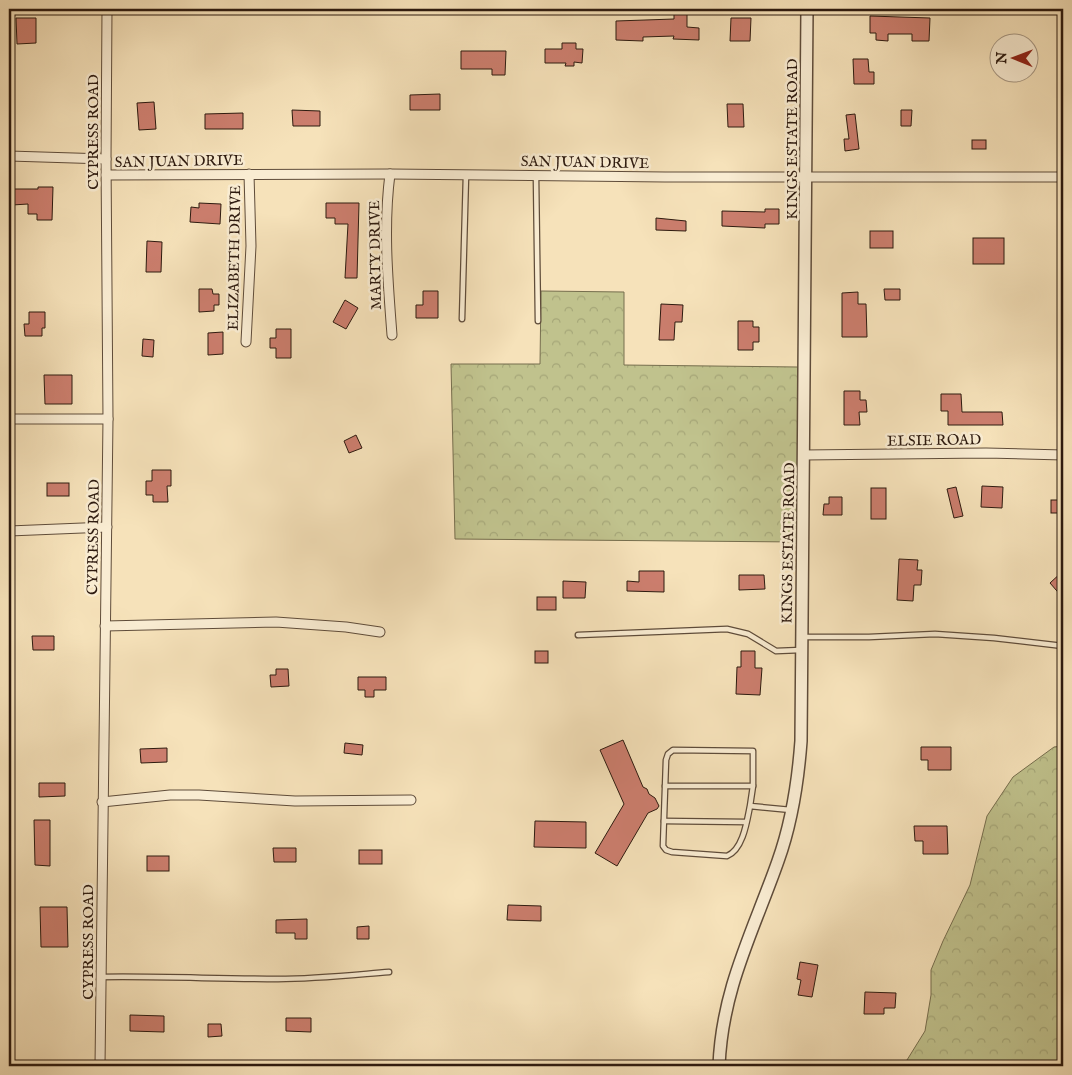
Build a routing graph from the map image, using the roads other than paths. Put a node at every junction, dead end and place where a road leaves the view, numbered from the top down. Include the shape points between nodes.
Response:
1 (107, 9) edge
2 (807, 9) edge
3 (9, 156) edge
4 (106, 159) junction
5 (249, 174) junction
6 (390, 174) junction
7 (106, 175) junction
8 (466, 175) junction
9 (536, 176) junction
10 (806, 176) junction
11 (1063, 177) edge
12 (462, 319) dead end
13 (538, 321) dead end
14 (392, 335) dead end
15 (246, 342) dead end
16 (9, 419) edge
17 (108, 419) junction
18 (804, 455) junction
19 (1063, 455) edge
20 (107, 527) junction
21 (9, 531) edge
22 (105, 626) junction
23 (380, 632) dead end
24 (578, 635) dead end
25 (802, 637) junction
26 (1063, 646) edge
27 (802, 650) junction
28 (665, 786) junction
29 (753, 786) junction
30 (411, 800) dead end
31 (102, 802) junction
32 (750, 806) junction
33 (792, 810) junction
34 (664, 821) junction
35 (746, 822) junction
36 (389, 972) dead end
37 (101, 977) junction
38 (100, 1066) edge
39 (720, 1066) edge

1 - 4 street, CYPRESS ROAD
2 - 10 street, KINGS ESTATE ROAD
3 - 4 street, SAN JUAN DRIVE
4 - 7 street, CYPRESS ROAD
5 - 6 street, SAN JUAN DRIVE
5 - 7 street, SAN JUAN DRIVE
5 - 15 street, ELIZABETH DRIVE via 251,246
6 - 8 street, SAN JUAN DRIVE
6 - 14 street, MARTY DRIVE via 386,225
7 - 17 street, CYPRESS ROAD
8 - 9 street, SAN JUAN DRIVE
8 - 12 lane
9 - 10 street, SAN JUAN DRIVE
9 - 13 lane
10 - 11 street, SAN JUAN DRIVE
10 - 18 street, KINGS ESTATE ROAD
16 - 17 street
17 - 20 street, CYPRESS ROAD
18 - 19 street, ELSIE ROAD
18 - 25 street, KINGS ESTATE ROAD
20 - 21 street
20 - 22 street, CYPRESS ROAD
22 - 23 street via 276,622
22 - 31 street, CYPRESS ROAD
24 - 27 lane via 727,628 748,634 776,650
25 - 26 lane via 935,634
25 - 27 street, KINGS ESTATE ROAD
27 - 33 street, KINGS ESTATE ROAD via 801,741
28 - 29 lane
28 - 29 lane via 666,760 673,750 749,750 754,754
28 - 34 lane
29 - 32 lane
30 - 31 street via 295,801 170,795
31 - 37 street, CYPRESS ROAD
32 - 33 lane
32 - 35 lane
33 - 39 street, KINGS ESTATE ROAD via 779,860 735,972 723,1024
34 - 35 lane
34 - 35 lane via 663,846 666,850 727,856 736,849
36 - 37 lane via 278,979
37 - 38 street, CYPRESS ROAD

